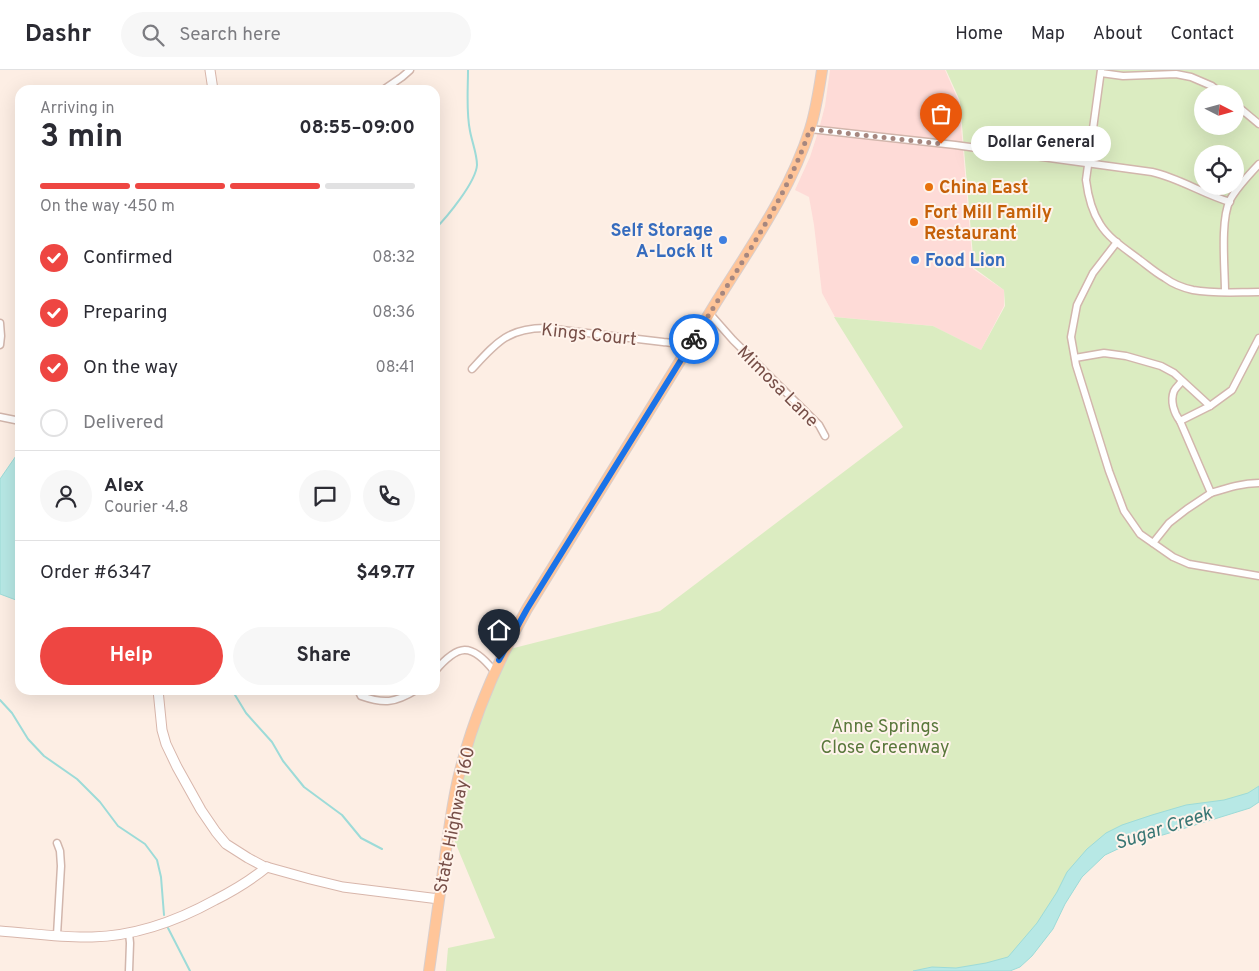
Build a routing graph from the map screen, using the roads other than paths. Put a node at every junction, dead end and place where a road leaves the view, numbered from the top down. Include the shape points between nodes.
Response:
1 (210, 70) edge
2 (410, 70) edge
3 (822, 70) edge
4 (1101, 72) edge
5 (214, 85) edge
6 (390, 85) edge
7 (1210, 85) edge
8 (1244, 112) edge
9 (1259, 124) edge
10 (810, 129) junction
11 (1089, 164) junction
12 (1259, 164) edge
13 (1230, 202) junction
14 (1117, 242) junction
15 (1225, 292) junction
16 (1259, 292) edge
17 (710, 314) junction
18 (0, 323) edge
19 (1259, 338) edge
20 (0, 345) edge
21 (688, 350) junction
22 (1075, 358) junction
23 (472, 368) dead end
24 (1182, 381) junction
25 (1210, 406) junction
26 (0, 417) edge
27 (15, 420) edge
28 (1180, 421) junction
29 (825, 436) dead end
30 (1259, 483) edge
31 (1211, 493) junction
32 (1153, 542) junction
33 (1259, 576) edge
34 (440, 666) edge
35 (494, 671) junction
36 (158, 695) edge
37 (361, 695) edge
38 (407, 695) edge
39 (57, 843) dead end
40 (267, 867) junction
41 (439, 899) junction
42 (0, 931) edge
43 (129, 933) junction
44 (57, 935) junction
45 (129, 971) edge
46 (429, 971) edge

1 - 5 main road
2 - 6 street
3 - 10 main road, State Highway 160
4 - 7 street via 1123,76 1176,74
4 - 11 street
8 - 9 street
10 - 11 street
10 - 17 main road, State Highway 160 via 780,199
11 - 13 street via 1164,175
11 - 14 street via 1086,180 1092,209 1100,225
12 - 13 street
13 - 15 street via 1224,226
14 - 15 street via 1165,279 1192,290
14 - 22 street via 1093,273 1077,305 1071,337
15 - 16 street
17 - 21 main road, State Highway 160
17 - 29 street, Mimosa Lane via 818,424
18 - 20 street
19 - 25 street via 1232,390
21 - 23 street, Kings Court via 678,344 530,328 507,336
21 - 35 main road, State Highway 160 via 527,609
22 - 24 street via 1104,353 1126,356 1161,366
22 - 32 street via 1108,471 1124,511 1140,534
24 - 25 street
24 - 28 street via 1174,391 1173,400 1174,412
25 - 28 street
26 - 27 street
28 - 31 street
30 - 31 street via 1246,483
31 - 32 street via 1169,523
32 - 33 street via 1189,564
34 - 35 street via 452,654 465,650 479,655
35 - 41 main road, State Highway 160 via 459,773
36 - 40 main road via 166,744 201,810 226,844
37 - 38 street via 388,702
39 - 44 street via 61,866
40 - 41 main road via 343,887
40 - 43 main road via 238,888 176,920
41 - 46 main road, State Highway 160
42 - 44 main road
43 - 44 main road via 92,937
43 - 45 street

